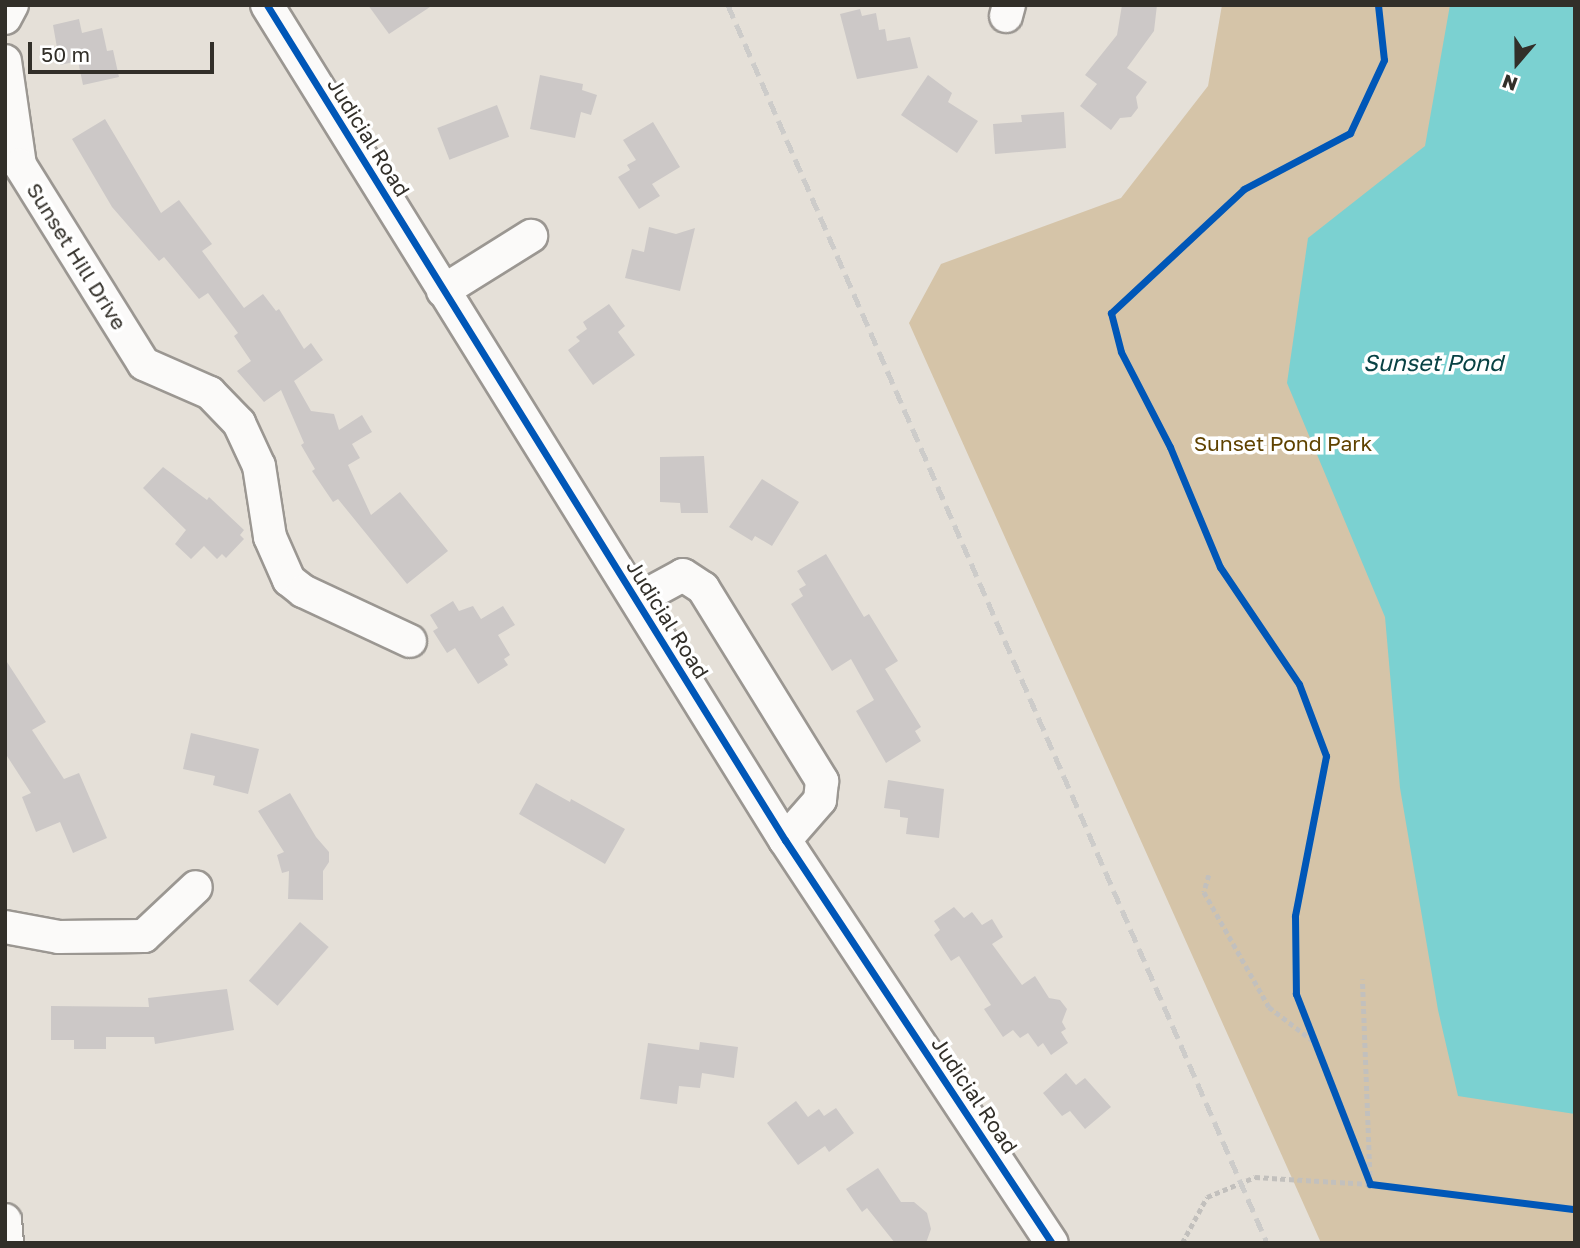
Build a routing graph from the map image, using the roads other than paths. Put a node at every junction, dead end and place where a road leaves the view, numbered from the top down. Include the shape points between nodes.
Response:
1 (12, 5) edge
2 (267, 5) edge
3 (5, 18) edge
4 (5, 61) edge
5 (531, 236) dead end
6 (443, 291) junction
7 (637, 600) junction
8 (410, 641) dead end
9 (785, 841) junction
10 (196, 887) dead end
11 (5, 927) edge
12 (5, 1220) edge
13 (7, 1243) edge
14 (1052, 1243) edge

1 - 3 street
2 - 6 street, Judicial Road
4 - 8 street, Sunset Hill Drive via 20,165 145,364 210,393 239,424 260,466 270,537 289,580 303,591
5 - 6 street
6 - 7 street, Judicial Road
7 - 9 street, Judicial Road
7 - 9 street via 683,575 703,588 822,781 820,800
9 - 14 street, Judicial Road
10 - 11 street via 145,936 59,936
12 - 13 street

